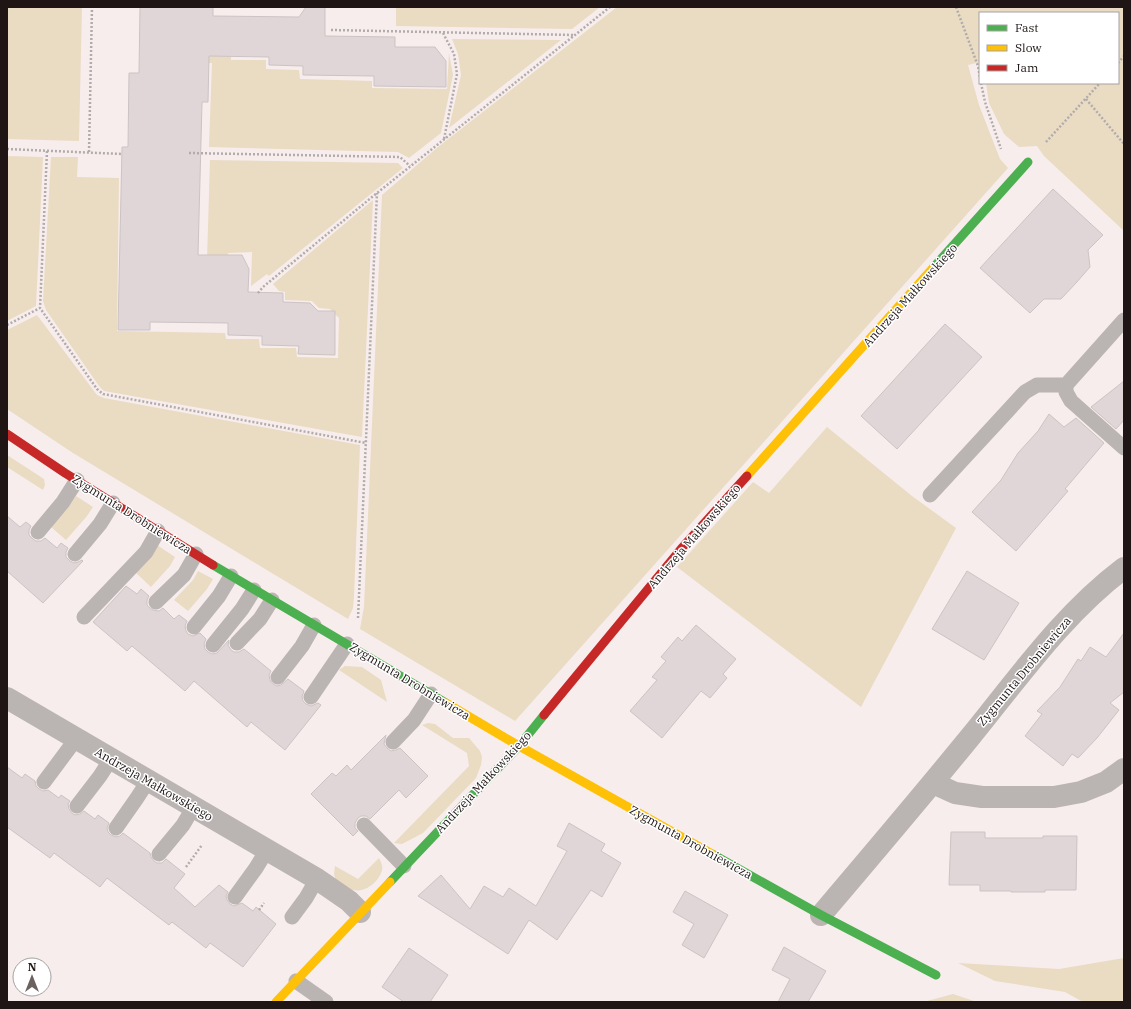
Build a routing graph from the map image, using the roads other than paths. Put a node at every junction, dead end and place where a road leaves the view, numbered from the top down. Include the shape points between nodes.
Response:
1 (1028, 162) road end
2 (1124, 320) edge
3 (1066, 384) junction
4 (7, 434) edge
5 (1124, 448) edge
6 (77, 480) junction
7 (930, 494) dead end
8 (113, 503) junction
9 (158, 531) junction
10 (38, 532) dead end
11 (75, 554) dead end
12 (196, 554) junction
13 (1124, 568) edge
14 (231, 576) junction
15 (254, 590) junction
16 (272, 600) junction
17 (156, 602) dead end
18 (84, 617) dead end
19 (314, 625) junction
20 (194, 627) dead end
21 (238, 643) dead end
22 (213, 644) dead end
23 (347, 644) junction
24 (278, 677) dead end
25 (431, 694) junction
26 (311, 697) dead end
27 (8, 700) edge
28 (76, 739) junction
29 (393, 742) dead end
30 (518, 746) junction
31 (111, 759) junction
32 (1124, 769) edge
33 (148, 781) junction
34 (44, 782) dead end
35 (933, 783) junction
36 (77, 806) dead end
37 (193, 808) junction
38 (364, 825) dead end
39 (116, 828) dead end
40 (266, 850) junction
41 (159, 854) dead end
42 (404, 866) junction
43 (316, 879) junction
44 (235, 897) dead end
45 (360, 912) junction
46 (821, 915) junction
47 (292, 916) dead end
48 (936, 975) dead end
49 (296, 981) junction
50 (276, 1002) edge
51 (326, 1002) edge

1 - 30 street, Andrzeja Małkowskiego via 681,549
2 - 3 lane
3 - 5 lane via 1066,392 1071,401
3 - 7 lane via 1037,385 1025,392
4 - 6 street, Zygmunta Drobniewicza
6 - 8 street, Zygmunta Drobniewicza
6 - 10 lane via 64,502
8 - 9 street, Zygmunta Drobniewicza
8 - 11 lane via 100,524
9 - 12 street, Zygmunta Drobniewicza
9 - 18 lane via 146,552
12 - 14 street, Zygmunta Drobniewicza
12 - 17 lane via 184,575
13 - 35 street, Zygmunta Drobniewicza via 1078,607 1052,635
14 - 15 street, Zygmunta Drobniewicza
14 - 20 lane via 219,596
15 - 16 street, Zygmunta Drobniewicza
15 - 22 lane
16 - 19 street, Zygmunta Drobniewicza
16 - 21 lane via 260,619
19 - 23 street, Zygmunta Drobniewicza
19 - 24 lane via 302,646
23 - 25 street, Zygmunta Drobniewicza
23 - 26 lane
25 - 29 lane via 414,720
25 - 30 street, Zygmunta Drobniewicza
27 - 28 street, Andrzeja Małkowskiego
28 - 31 street, Andrzeja Małkowskiego
28 - 34 lane
30 - 42 street, Andrzeja Małkowskiego
30 - 46 street, Zygmunta Drobniewicza
31 - 33 street, Andrzeja Małkowskiego
31 - 36 lane
32 - 35 street via 1106,782 1081,792 1054,797 982,797 955,793
33 - 37 street, Andrzeja Małkowskiego
33 - 39 lane
35 - 46 street, Zygmunta Drobniewicza
37 - 40 street, Andrzeja Małkowskiego
37 - 41 lane via 183,825
38 - 42 lane
40 - 43 street, Andrzeja Małkowskiego
40 - 44 lane
42 - 45 street, Andrzeja Małkowskiego
43 - 45 street, Andrzeja Małkowskiego via 349,901
43 - 47 lane
45 - 49 street, Andrzeja Małkowskiego
46 - 48 street, Zygmunta Drobniewicza
49 - 50 street, Andrzeja Małkowskiego
49 - 51 lane

